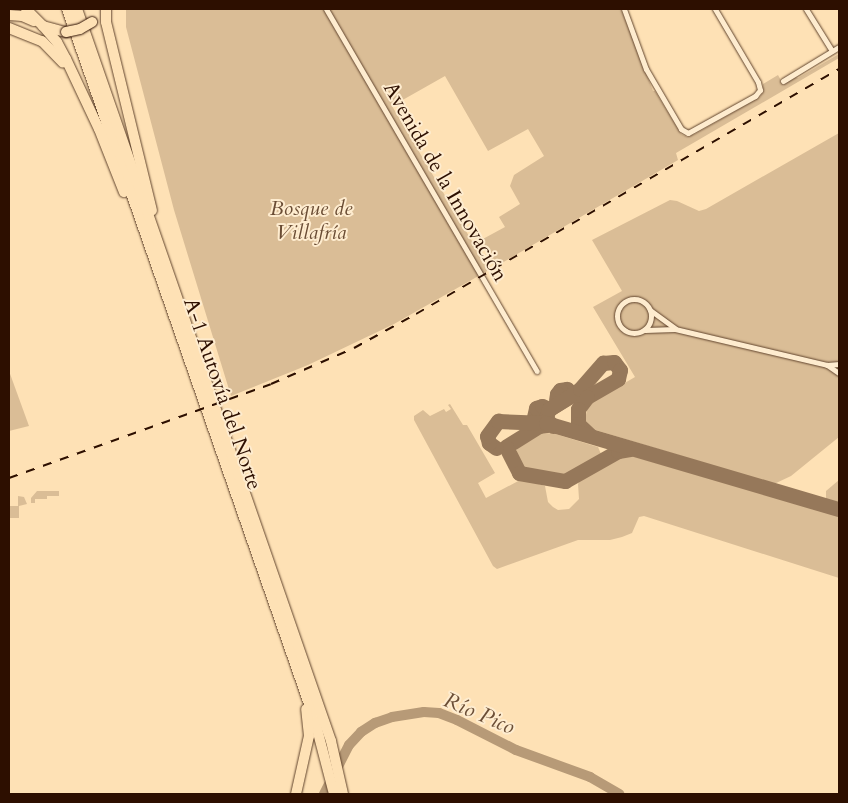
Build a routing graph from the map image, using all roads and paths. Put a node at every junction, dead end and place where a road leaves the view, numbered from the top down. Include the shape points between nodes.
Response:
1 (26, 9) edge
2 (67, 9) edge
3 (77, 9) edge
4 (105, 9) edge
5 (326, 9) edge
6 (624, 9) edge
7 (716, 9) edge
8 (806, 9) edge
9 (9, 15) edge
10 (40, 24) junction
11 (9, 28) edge
12 (839, 47) edge
13 (832, 51) junction
14 (783, 81) dead end
15 (99, 129) junction
16 (177, 298) junction
17 (650, 310) junction
18 (173, 311) junction
19 (676, 329) junction
20 (645, 330) junction
21 (839, 364) edge
22 (827, 365) junction
23 (536, 372) dead end
24 (839, 373) edge
25 (268, 585) junction
26 (337, 793) edge
27 (296, 794) edge

1 - 10 highway
2 - 18 highway, A-1 Autovía del Norte
3 - 16 highway, A-1 Autovía del Norte
4 - 10 highway, bridge via 80,29 66,32
4 - 16 highway
5 - 23 street, Avenida de la Innovación
6 - 7 street via 646,68 681,129 688,133 755,96 760,90
8 - 13 street
9 - 10 highway via 22,16
10 - 15 highway via 59,45
11 - 15 highway via 35,37 55,52 66,66
12 - 13 street
13 - 14 street
15 - 18 highway via 166,304
16 - 26 highway, A-1 Autovía del Norte via 335,757 340,777
17 - 19 street
17 - 20 street via 650,323
17 - 20 street via 645,302 634,298 623,302 617,312 618,323 626,332 637,334
18 - 25 highway, A-1 Autovía del Norte
19 - 20 street
19 - 22 street
21 - 22 street
22 - 24 street
25 - 26 highway, A-1 Autovía del Norte
25 - 27 highway via 308,721 308,744

